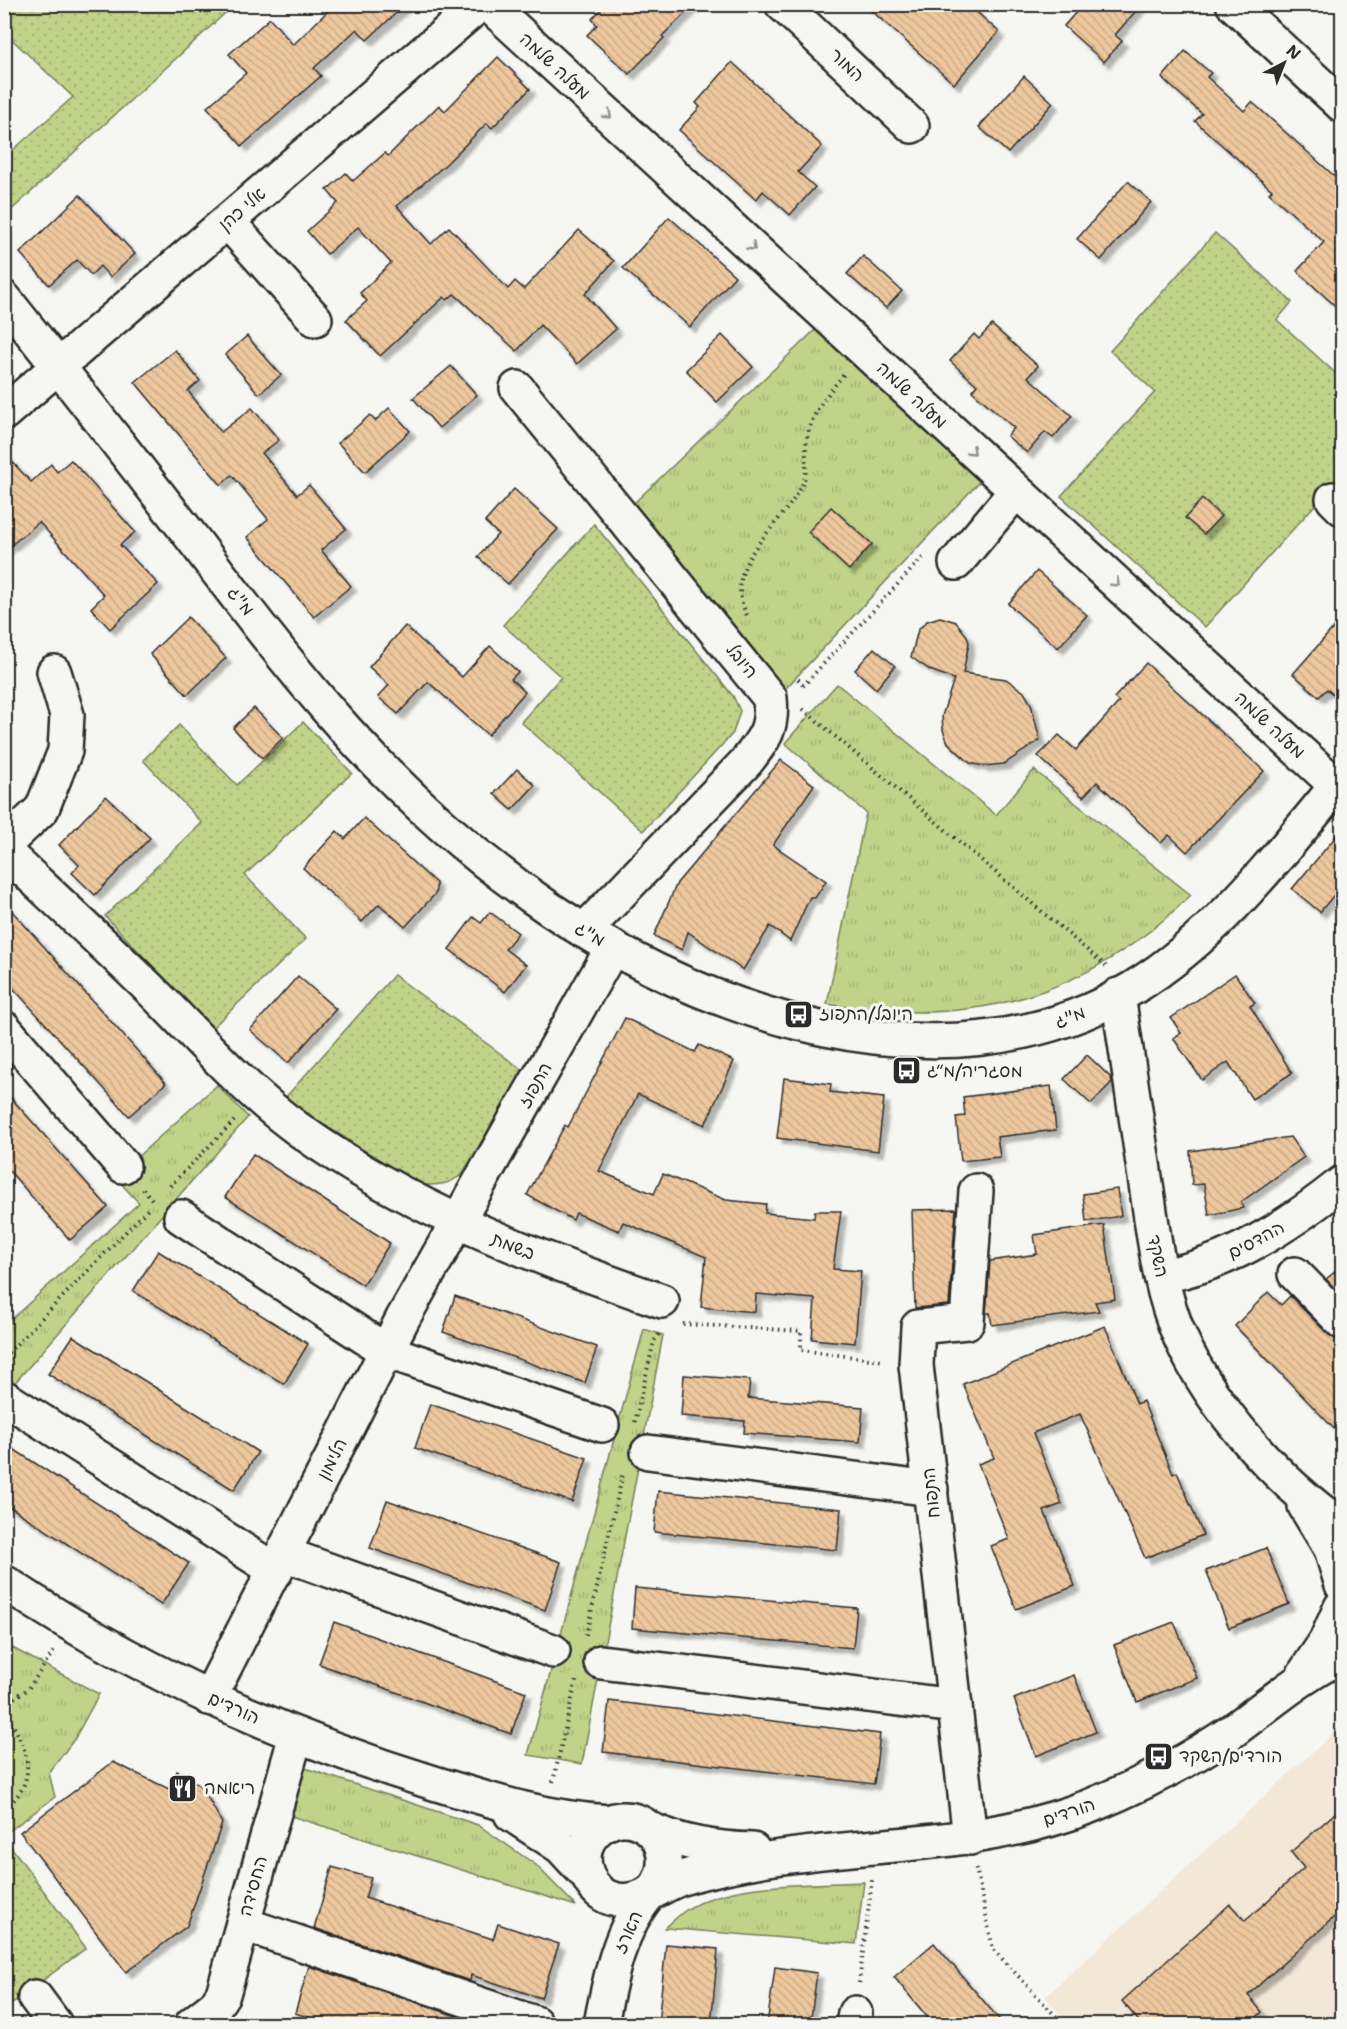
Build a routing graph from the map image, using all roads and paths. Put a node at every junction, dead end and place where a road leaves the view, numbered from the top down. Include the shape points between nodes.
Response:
1 (480, 4) edge
2 (488, 4) edge
3 (782, 4) edge
4 (1233, 4) edge
5 (1342, 105) edge
6 (912, 126) dead end
7 (228, 222) junction
8 (4, 298) edge
9 (315, 319) dead end
10 (864, 351) junction
11 (59, 366) junction
12 (517, 388) dead end
13 (4, 413) edge
14 (1016, 491) junction
15 (941, 559) joint
16 (749, 621) dead end
17 (54, 672) dead end
18 (796, 678) dead end
19 (804, 686) junction
20 (782, 709) junction
21 (1340, 782) edge
22 (4, 845) edge
23 (4, 851) edge
24 (584, 931) junction
25 (613, 947) junction
26 (1125, 992) junction
27 (4, 1028) edge
28 (257, 1097) junction
29 (123, 1166) joint
30 (1342, 1183) edge
31 (976, 1191) dead end
32 (168, 1210) junction
33 (456, 1222) junction
34 (1295, 1274) dead end
35 (1161, 1276) junction
36 (666, 1312) junction
37 (1342, 1322) edge
38 (386, 1350) junction
39 (4, 1357) edge
40 (916, 1365) junction
41 (5, 1398) edge
42 (603, 1425) dead end
43 (636, 1447) junction
44 (1288, 1480) junction
45 (931, 1490) junction
46 (1342, 1526) edge
47 (280, 1562) junction
48 (4, 1582) edge
49 (1342, 1597) edge
50 (72, 1625) junction
51 (553, 1651) dead end
52 (1342, 1656) edge
53 (588, 1658) junction
54 (1295, 1685) junction
55 (209, 1698) junction
56 (4, 1704) edge
57 (955, 1706) junction
58 (4, 1712) edge
59 (296, 1735) junction
60 (481, 1798) junction
61 (4, 1809) edge
62 (546, 1814) junction
63 (610, 1822) junction
64 (652, 1830) junction
65 (970, 1838) junction
66 (876, 1848) junction
67 (812, 1854) junction
68 (590, 1880) junction
69 (653, 1890) junction
70 (243, 1924) junction
71 (610, 1975) junction
72 (35, 1996) dead end
73 (854, 2019) edge
74 (535, 2023) dead end
75 (55, 2025) edge
76 (192, 2025) edge
77 (601, 2025) edge
78 (1063, 2025) edge

1 - 7 street, אלי כהן
2 -> 10 street, מעלה שלמה
3 - 6 street, המור
4 - 5 street
7 - 9 street
7 - 11 street, אלי כהן
8 - 11 street, מ"ג
10 -> 14 street, מעלה שלמה
10 - 16 path via 812,417 804,482 745,565 740,602
11 - 13 street, אלי כהן
11 - 24 street, מ"ג via 330,712 445,828 507,879
12 - 20 street, היובל
14 - 15 street
14 -> 21 street, מעלה שלמה
15 - 19 path
17 - 22 street via 67,715 65,751 42,809
18 - 19 path
19 - 20 path
20 - 24 street via 747,761
20 - 26 path
21 - 26 street, מ"ג via 1261,876 1218,920 1176,957
23 - 28 street, בשמת
24 - 25 street, מ"ג
25 - 26 street, מ"ג via 712,995 788,1021 867,1038 930,1042 987,1039 1039,1029 1088,1012
25 - 33 street, התפוז
26 - 35 street, השקד
27 - 29 street
28 - 32 path
28 - 33 street, בשמת via 337,1156
29 - 32 path
30 - 35 street, ההדסים via 1256,1242 1199,1267
31 - 40 street, התפוח via 967,1322 918,1327
32 - 38 street
32 - 39 path
33 - 36 street, בשמת
33 - 38 street, הלימון
34 - 37 street
35 - 44 street, השקד via 1180,1338 1206,1385 1237,1426
36 - 40 path via 801,1331 801,1350
36 - 43 path via 654,1341
38 - 42 street
38 - 47 street, הלימון
40 - 45 street, התפוח
41 - 47 street
43 - 45 street
43 - 53 path
44 - 46 street, השקד
44 - 49 street, השקד via 1326,1539
45 - 57 street, התפוח
47 - 51 street
47 - 55 street, הלימון
48 - 50 street, הורדים
49 - 54 street, הורדים via 1326,1641
50 - 55 street, הורדים
50 - 56 path via 28,1689
52 - 54 street, הורדים
53 - 57 street
53 - 62 path
54 - 65 street, הורדים via 1193,1755 1123,1792 1050,1820
55 - 59 street, הורדים
57 - 65 street, התפוח
58 - 61 path via 22,1737 28,1764 23,1789
59 - 60 street, הורדים
59 - 70 street, החסידה
60 - 62 street, הורדים
60 - 68 street, הורדים via 551,1839
62 - 63 street, הורדים
63 - 64 street via 629,1820
63 - 68 street via 599,1828 587,1844 584,1856
64 - 67 street, הורדים via 700,1845
64 - 69 street via 660,1840 665,1858 662,1877
65 - 66 street, הורדים
65 - 78 path via 993,1949
66 - 67 street, הורדים
66 - 73 path
67 - 69 street, הורדים via 716,1868
68 - 69 street via 603,1894 621,1901
68 - 71 street, הארז via 607,1927
69 - 71 street, הארז via 626,1931
70 - 74 street
70 - 76 street, החסידה via 223,1994
71 - 77 street, הארז
72 - 75 street

